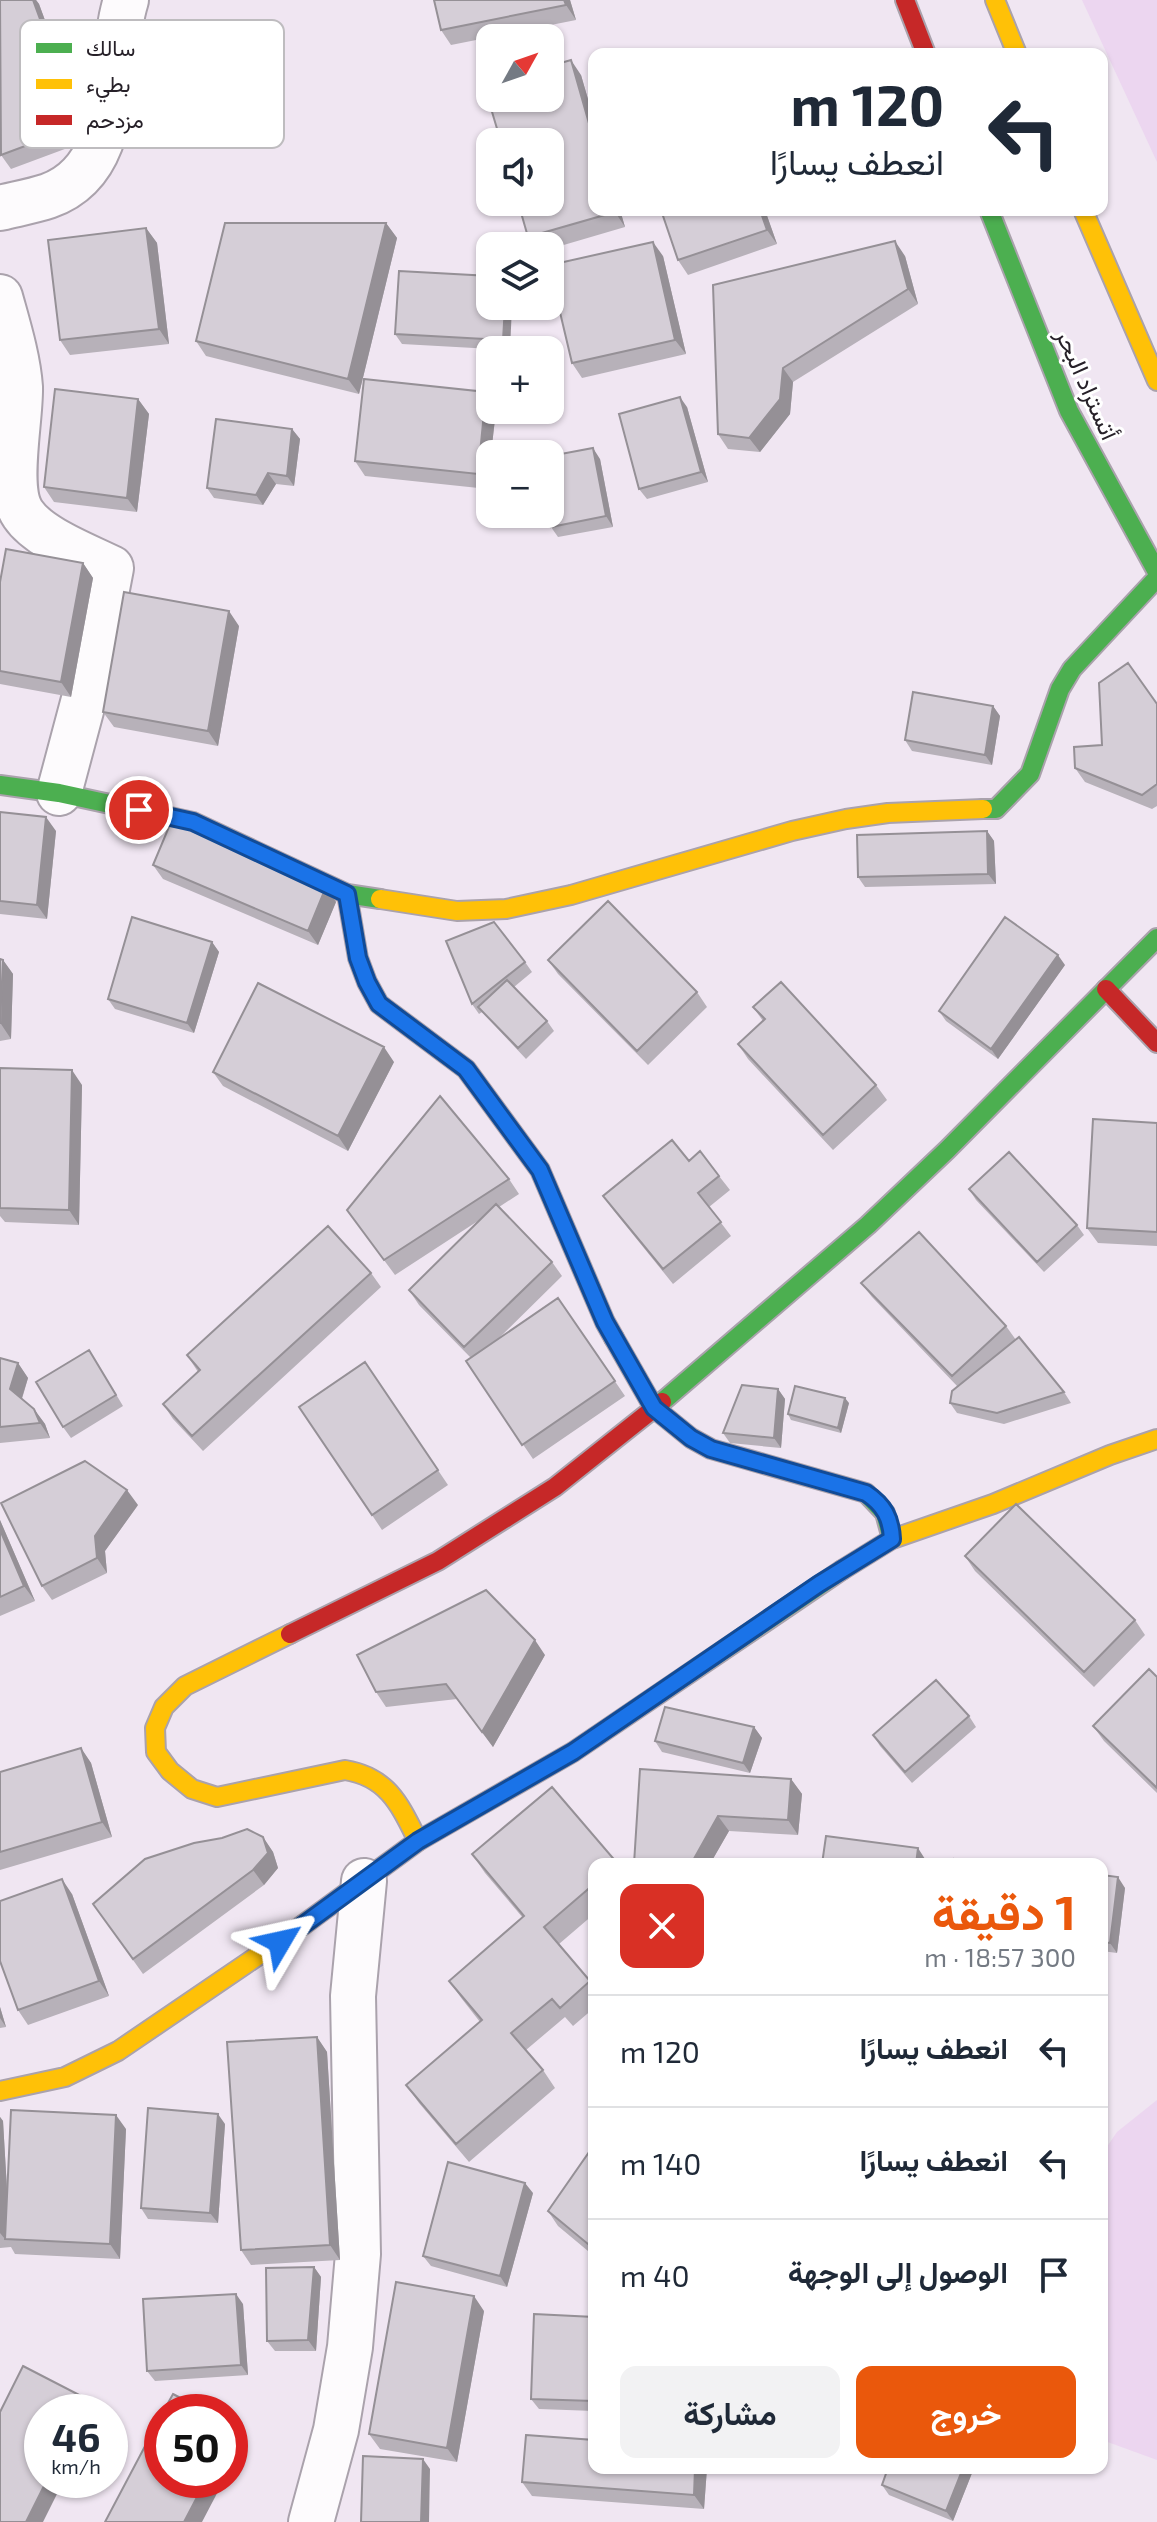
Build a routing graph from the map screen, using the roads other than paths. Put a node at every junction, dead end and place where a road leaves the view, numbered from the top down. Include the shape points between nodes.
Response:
1 (126, 0) edge
2 (905, 0) edge
3 (995, 0) edge
4 (123, 20) edge
5 (924, 48) edge
6 (1015, 48) edge
7 (98, 148) edge
8 (0, 208) edge
9 (991, 216) edge
10 (1086, 216) edge
11 (0, 297) edge
12 (1157, 381) edge
13 (1157, 572) edge
14 (1157, 578) edge
15 (0, 785) edge
16 (59, 793) junction
17 (347, 894) junction
18 (1157, 938) edge
19 (1106, 989) junction
20 (1157, 1043) edge
21 (654, 1408) junction
22 (1157, 1439) edge
23 (892, 1539) junction
24 (418, 1841) junction
25 (364, 1881) junction
26 (0, 2091) edge
27 (311, 2522) edge

1 - 4 street
2 - 5 main road
3 - 6 main road
7 - 8 street via 65,187
9 - 13 main road, أتستراد البحر via 1069,411
10 - 12 main road
11 - 16 street via 20,386 14,492 21,512 34,527 111,568 91,673
14 - 17 main road via 1072,669 1030,774 996,809 846,819 506,909 457,911
15 - 16 main road
16 - 17 main road via 193,822
17 - 21 main road via 358,958 379,1004 466,1069 540,1170 605,1322
18 - 19 main road
19 - 20 main road
19 - 21 main road via 868,1225
21 - 23 main road via 711,1449 866,1493 886,1512
21 - 24 main road via 555,1487 438,1561 185,1686 164,1707 155,1728 156,1752 192,1789 217,1797 362,1771 381,1781
22 - 23 main road
23 - 24 main road via 573,1752
24 - 25 main road
25 - 26 main road via 118,2051 65,2077
25 - 27 street via 353,1996 358,2254 336,2430

